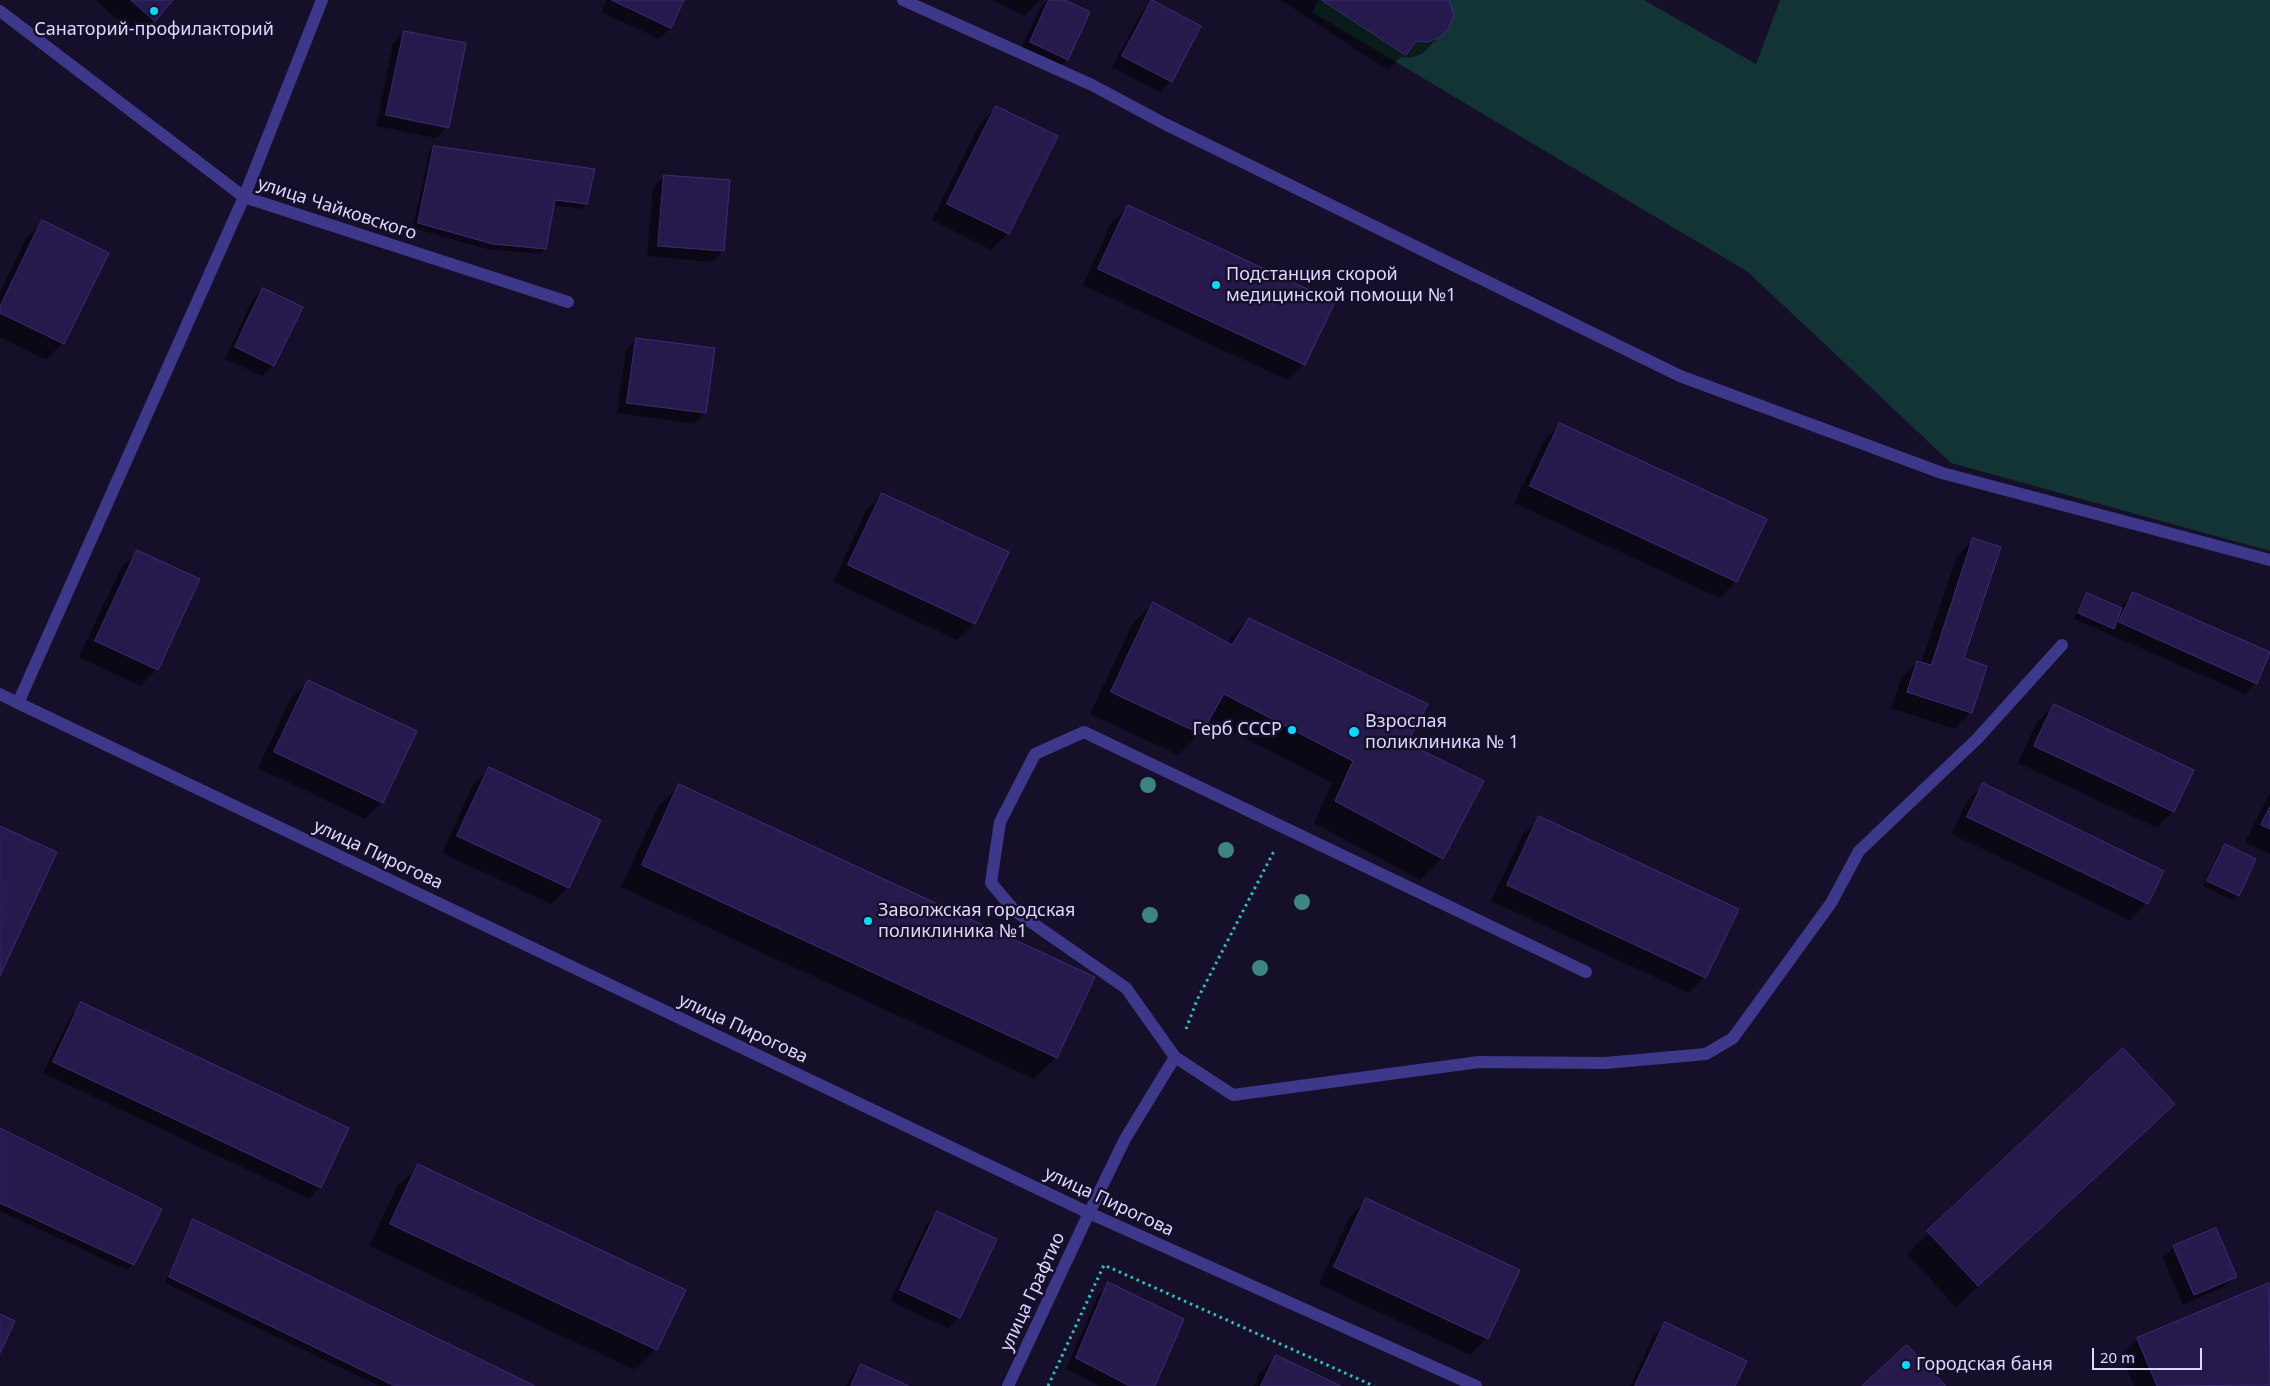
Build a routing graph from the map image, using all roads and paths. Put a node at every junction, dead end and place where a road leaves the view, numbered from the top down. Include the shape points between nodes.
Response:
1 (322, 0) edge
2 (902, 0) edge
3 (0, 11) edge
4 (244, 197) junction
5 (568, 302) dead end
6 (2270, 560) edge
7 (2062, 645) dead end
8 (0, 694) edge
9 (18, 703) junction
10 (1286, 828) junction
11 (1586, 972) dead end
12 (1198, 1000) dead end
13 (1175, 1057) junction
14 (1089, 1213) junction
15 (1008, 1386) edge
16 (1048, 1386) edge
17 (1374, 1386) edge
18 (1476, 1386) edge

1 - 4 street
2 - 6 street via 1092,85 1165,124 1680,376 1942,473
3 - 4 street, улица Чайковского
4 - 5 street, улица Чайковского
4 - 9 street
7 - 13 street via 1977,739 1859,851 1831,903 1733,1038 1706,1054 1605,1063 1479,1062 1233,1095
8 - 9 street, улица Пирогова
9 - 14 street, улица Пирогова
10 - 11 street
10 - 12 path
10 - 13 street via 1084,732 1035,754 1000,822 991,882 1016,912 1126,988
13 - 14 street, улица Графтио via 1125,1139
14 - 15 street, улица Графтио
14 - 18 street, улица Пирогова
16 - 17 path via 1104,1265

